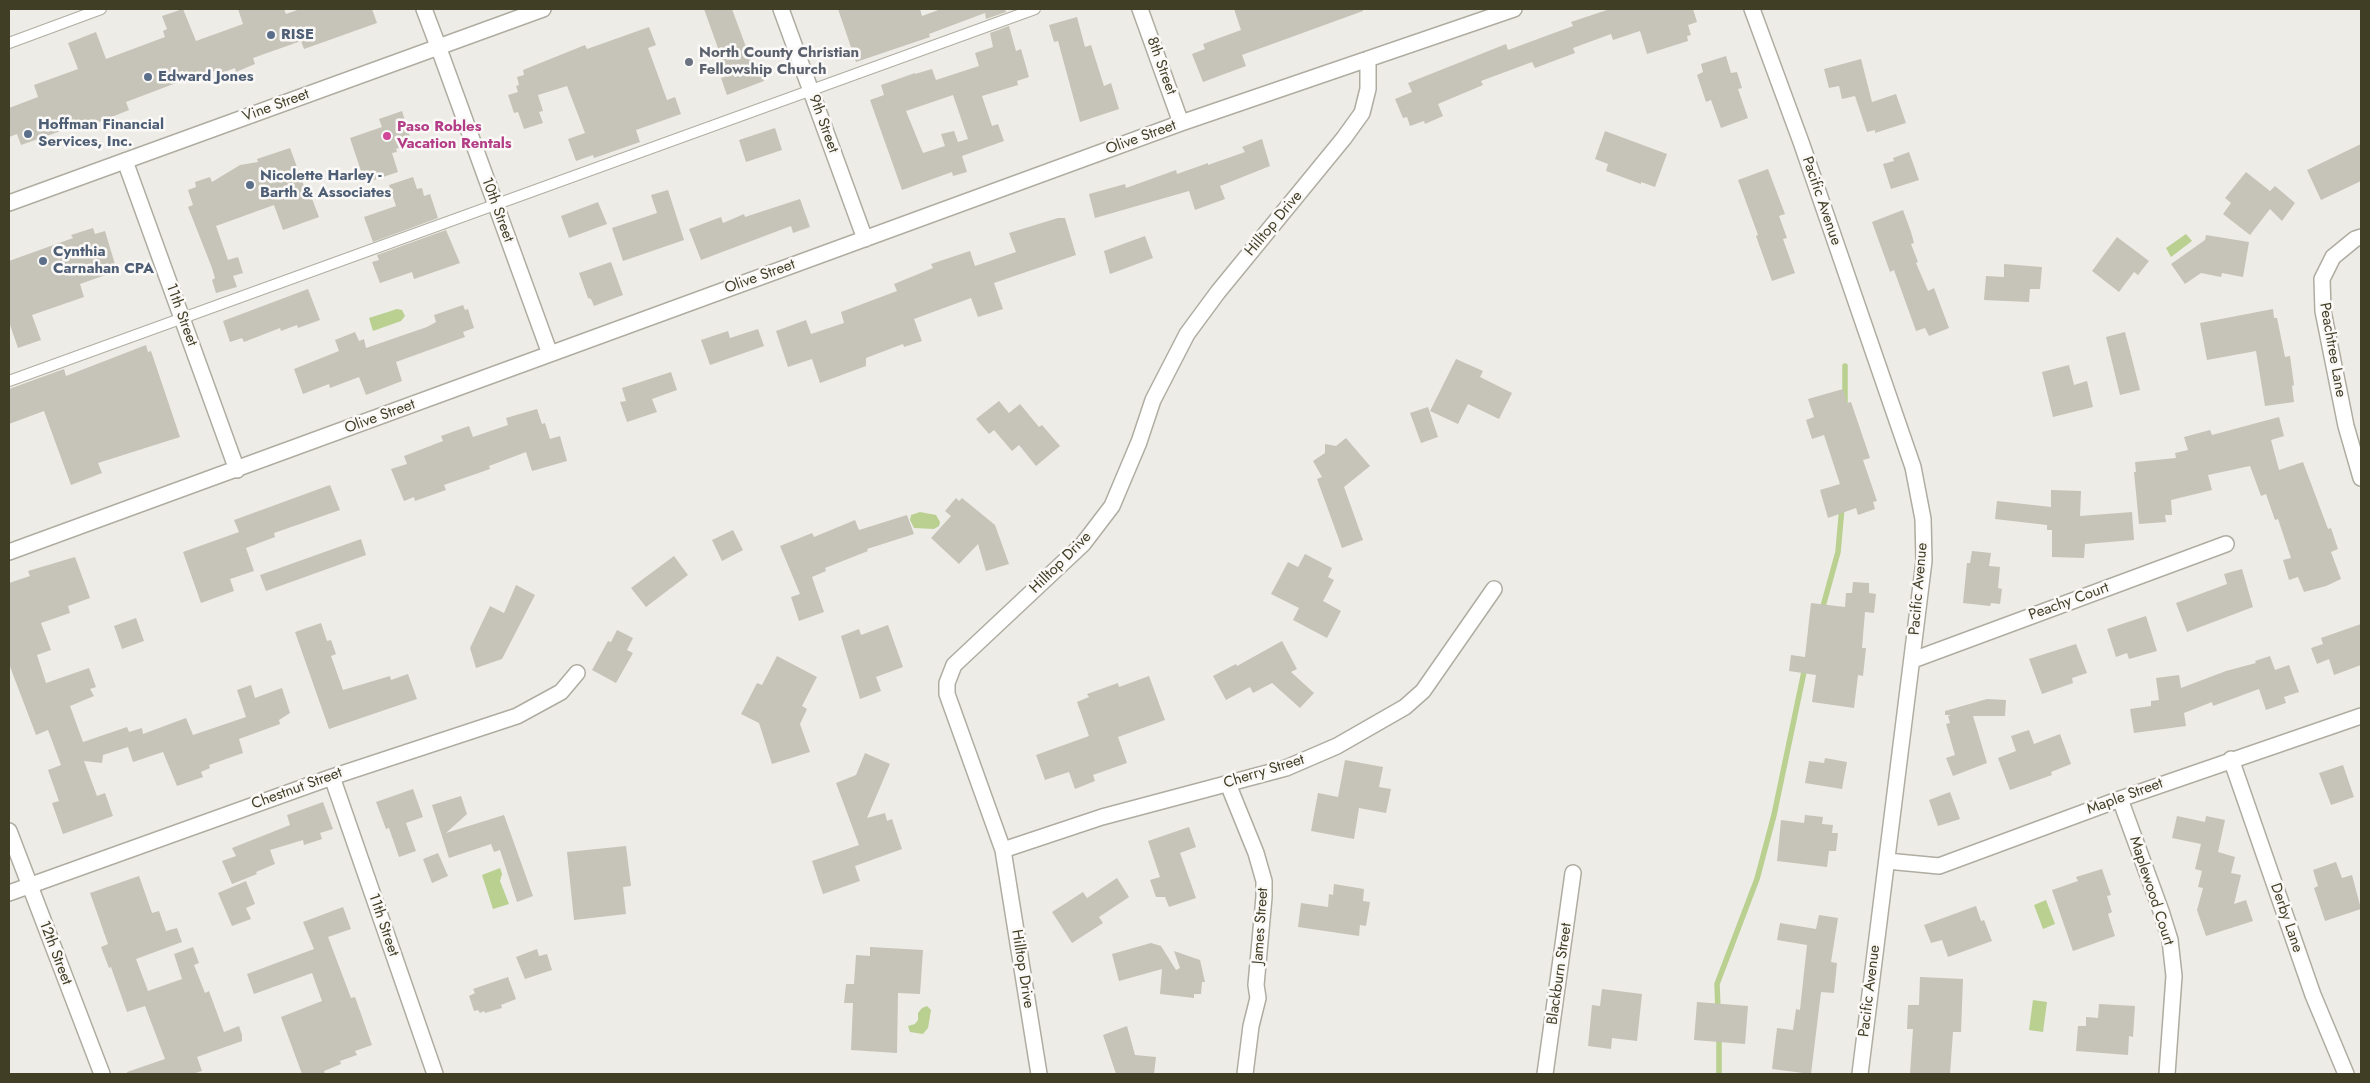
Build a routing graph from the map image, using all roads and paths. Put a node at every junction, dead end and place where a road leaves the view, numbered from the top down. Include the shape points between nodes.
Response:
1 (101, 9) edge
2 (424, 9) edge
3 (543, 9) edge
4 (781, 9) edge
5 (1035, 9) edge
6 (1140, 9) edge
7 (1514, 9) edge
8 (1752, 9) edge
9 (1494, 12) edge
10 (9, 42) edge
11 (438, 46) junction
12 (1368, 59) junction
13 (811, 90) junction
14 (1181, 123) junction
15 (125, 161) junction
16 (9, 203) edge
17 (495, 204) junction
18 (2361, 237) edge
19 (865, 239) junction
20 (182, 319) junction
21 (550, 354) junction
22 (9, 381) edge
23 (237, 470) junction
24 (2361, 478) edge
25 (2226, 544) dead end
26 (9, 552) edge
27 (1494, 589) dead end
28 (1913, 660) junction
29 (577, 673) dead end
30 (2361, 716) edge
31 (2231, 760) junction
32 (332, 777) junction
33 (1228, 784) junction
34 (2120, 799) junction
35 (9, 831) edge
36 (1003, 850) junction
37 (1888, 861) junction
38 (1573, 872) dead end
39 (29, 886) junction
40 (9, 893) edge
41 (102, 1074) edge
42 (435, 1074) edge
43 (1039, 1074) edge
44 (1245, 1074) edge
45 (1545, 1074) edge
46 (1860, 1074) edge
47 (2167, 1074) edge
48 (2346, 1074) edge

1 - 10 lane
2 - 11 street, 10th Street
3 - 11 street, Vine Street
4 - 13 street, 9th Street
5 - 13 lane
6 - 14 street, 8th Street
7 - 9 street, Olive Street
8 - 28 street, Pacific Avenue via 1913,467 1923,519 1924,561
9 - 12 street, Olive Street
11 - 15 street, Vine Street
11 - 17 street, 10th Street
12 - 14 street, Olive Street
12 - 36 street, Hilltop Drive via 1368,89 1362,113 1186,334 1153,400 1112,506 1083,544 954,665 947,683 947,694
13 - 17 lane
13 - 19 street, 9th Street
14 - 19 street, Olive Street
15 - 16 street, Vine Street
15 - 20 street, 11th Street
17 - 20 lane
17 - 21 street, 10th Street
18 - 24 street, Peachtree Lane via 2333,257 2322,279 2322,307 2346,426
19 - 21 street, Olive Street
20 - 22 lane
20 - 23 street, 11th Street
21 - 23 street, Olive Street
23 - 26 street, Olive Street
25 - 28 street, Peachy Court
27 - 33 street, Cherry Street via 1423,691 1405,707 1337,746 1286,768
28 - 37 street, Pacific Avenue
29 - 32 street, Chestnut Street via 560,692 517,716
30 - 31 street, Maple Street
31 - 34 street, Maple Street
31 - 48 street, Derby Lane via 2313,995
32 - 39 street, Chestnut Street
32 - 42 street, 11th Street
33 - 36 street, Cherry Street via 1102,817
33 - 44 street, James Street via 1264,881 1256,985 1258,998
34 - 37 street, Maple Street via 1939,866
34 - 47 street, Maplewood Court via 2170,940 2174,976
35 - 39 street, 12th Street
36 - 43 street, Hilltop Drive
37 - 46 street, Pacific Avenue
38 - 45 street, Blackburn Street
39 - 40 street, Chestnut Street
39 - 41 street, 12th Street

